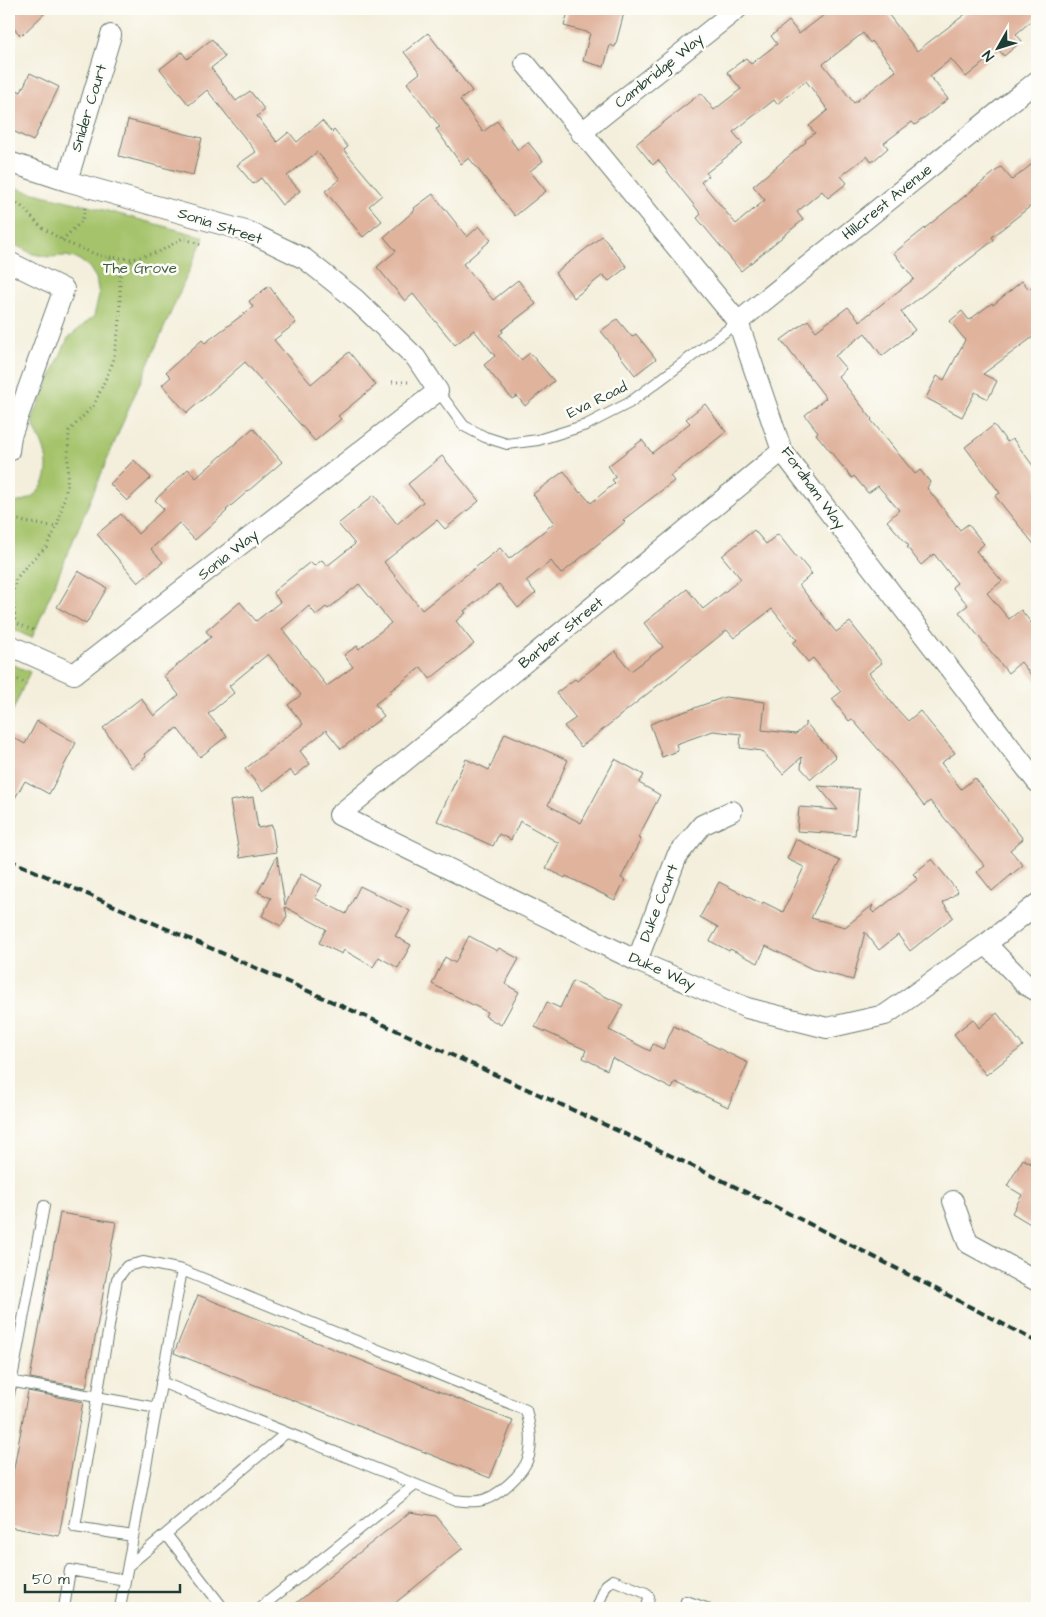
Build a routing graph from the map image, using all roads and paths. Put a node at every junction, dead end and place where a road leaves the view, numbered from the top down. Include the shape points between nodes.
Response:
1 (737, 9) edge
2 (111, 36) dead end
3 (525, 63) dead end
4 (1037, 81) edge
5 (581, 133) junction
6 (9, 162) edge
7 (67, 181) junction
8 (90, 187) junction
9 (9, 198) edge
10 (62, 240) junction
11 (201, 245) dead end
12 (109, 257) junction
13 (133, 259) junction
14 (9, 262) edge
15 (120, 272) junction
16 (738, 322) junction
17 (438, 391) junction
18 (9, 451) edge
19 (782, 451) junction
20 (9, 517) edge
21 (57, 527) junction
22 (9, 620) edge
23 (14, 622) junction
24 (35, 631) dead end
25 (9, 645) edge
26 (9, 675) edge
27 (25, 683) dead end
28 (1037, 782) edge
29 (732, 811) dead end
30 (339, 814) joint
31 (1037, 904) edge
32 (986, 944) junction
33 (637, 961) junction
34 (1037, 991) edge
35 (952, 1201) dead end
36 (44, 1206) dead end
37 (182, 1270) junction
38 (1037, 1280) edge
39 (10, 1382) edge
40 (161, 1382) junction
41 (9, 1396) edge
42 (97, 1398) junction
43 (156, 1408) junction
44 (286, 1433) junction
45 (415, 1485) junction
46 (166, 1534) junction
47 (133, 1536) junction
48 (128, 1566) junction
49 (125, 1580) junction
50 (64, 1608) edge
51 (120, 1608) edge
52 (223, 1608) edge
53 (260, 1608) edge
54 (598, 1608) edge
55 (646, 1608) edge
56 (684, 1608) edge
57 (706, 1608) edge

1 - 5 street, Cambridge Way
2 - 7 street, Snider Court
3 - 5 street, Fordham Way
4 - 16 street, Hillcrest Avenue
5 - 16 street, Fordham Way
6 - 7 street, Sonia Street
7 - 8 street, Sonia Street
8 - 10 path via 82,221
8 - 17 street, Sonia Street via 249,232 305,259 354,298 416,358
9 - 10 path via 41,227
10 - 12 path
11 - 13 path via 183,238 161,252
12 - 13 path
12 - 15 path
13 - 15 path
14 - 18 street via 64,289
15 - 21 path via 120,321 113,362 94,405 68,432 67,486
16 - 17 lane, Eva Road via 629,403 586,425 538,440 507,444 485,437 464,426
16 - 19 street, Fordham Way
17 - 25 street, Sonia Way via 74,674
19 - 28 street, Fordham Way
19 - 30 street, Barber Street
20 - 21 path
21 - 23 path via 46,547 16,579
22 - 23 path
23 - 24 path
26 - 27 path
29 - 33 street, Duke Court via 702,825 677,856
30 - 33 street, Duke Way
31 - 32 street
32 - 33 street, Duke Way via 885,1015 827,1028 747,1008
32 - 34 street via 1026,985
35 - 38 street via 968,1243
36 - 39 lane
37 - 40 lane
37 - 42 lane via 143,1262 127,1266 117,1279
37 - 45 lane via 526,1410 532,1432 529,1458 514,1480 498,1494 479,1501 454,1500
39 - 41 lane
39 - 42 lane
40 - 43 lane
40 - 44 lane
42 - 43 lane
42 - 47 lane via 75,1527
43 - 47 lane
44 - 45 lane
44 - 46 lane
45 - 53 lane
46 - 48 lane
46 - 52 lane
47 - 48 lane
48 - 49 lane
49 - 50 lane via 70,1570
49 - 51 lane
54 - 55 lane via 606,1585 614,1580 650,1596
56 - 57 lane via 686,1601

